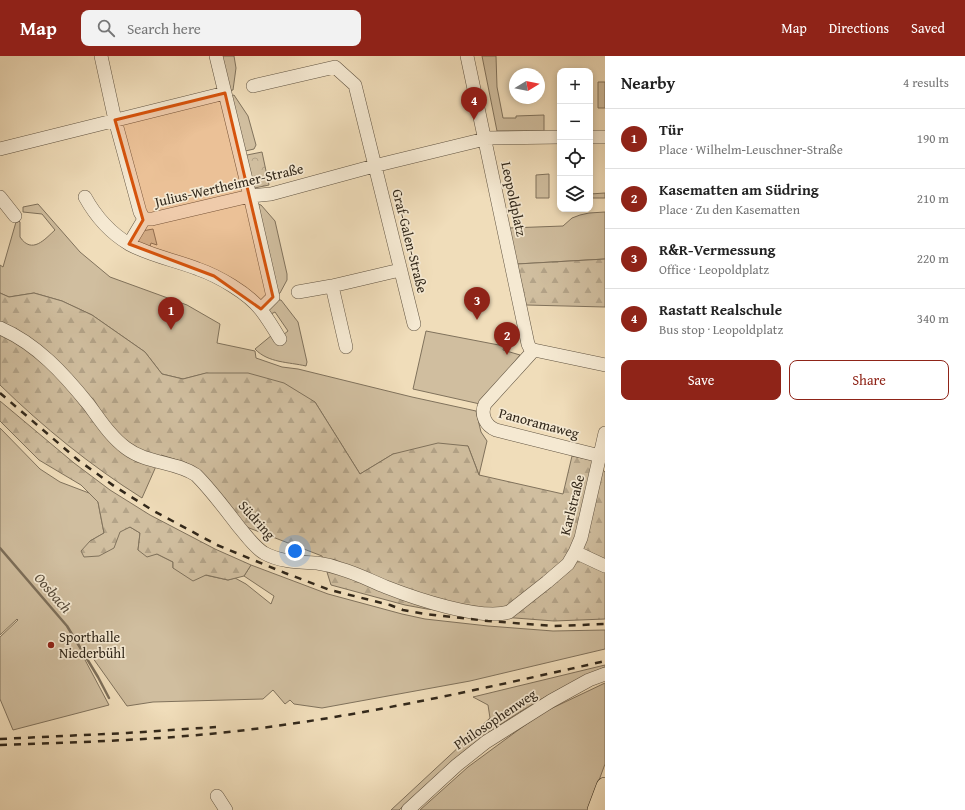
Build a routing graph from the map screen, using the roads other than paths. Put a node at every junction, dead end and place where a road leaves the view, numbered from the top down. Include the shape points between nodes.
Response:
1 (101, 56) edge
2 (216, 56) edge
3 (467, 56) edge
4 (253, 86) dead end
5 (225, 93) junction
6 (115, 120) junction
7 (605, 136) edge
8 (557, 137) edge
9 (593, 137) edge
10 (485, 139) junction
11 (0, 149) edge
12 (374, 166) junction
13 (250, 196) junction
14 (0, 197) edge
15 (85, 197) dead end
16 (15, 216) dead end
17 (144, 219) junction
18 (129, 244) junction
19 (400, 270) junction
20 (332, 286) junction
21 (298, 292) dead end
22 (261, 309) junction
23 (414, 324) dead end
24 (0, 328) edge
25 (280, 339) dead end
26 (346, 347) dead end
27 (532, 349) junction
28 (605, 365) edge
29 (605, 433) edge
30 (600, 456) junction
31 (575, 552) junction
32 (605, 566) edge
33 (605, 674) edge
34 (605, 786) edge
35 (217, 796) dead end
36 (411, 808) edge
37 (226, 810) edge
38 (596, 810) edge

1 - 6 street, Julius-Wertheimer-Straße
2 - 5 street
3 - 10 street, Leopoldplatz
4 - 12 street, Graf-Galen-Straße via 332,67 338,68 356,88
5 - 6 street
5 - 13 street
6 - 11 street
6 - 17 street, Julius-Wertheimer-Straße
7 - 9 street
8 - 10 street, Julius-Wertheimer-Straße
10 - 12 street, Julius-Wertheimer-Straße
10 - 27 street, Leopoldplatz via 525,332
12 - 13 street, Julius-Wertheimer-Straße via 271,194
12 - 19 street, Graf-Galen-Straße
13 - 17 street, Julius-Wertheimer-Straße
13 - 22 street via 273,297
14 - 16 street
15 - 18 street via 107,228
17 - 18 street
18 - 22 street via 214,276 229,284
19 - 20 street
19 - 23 street, Graf-Galen-Straße
20 - 21 street
20 - 26 street
22 - 25 street
24 - 31 street, Südring via 25,341 41,354 67,379 107,429 126,448 140,457 188,469 196,475 251,542 276,558 291,562 318,563 341,569 444,606 502,614 515,608 547,582 568,564
27 - 28 street
27 - 30 street, Panoramaweg via 485,404 483,413 486,424 491,428
29 - 30 street, Karlstraße
30 - 31 street, Karlstraße via 581,538
31 - 32 street, Karlstraße
33 - 36 street, Philosophenweg via 551,701 486,742
34 - 38 main road
35 - 37 street

